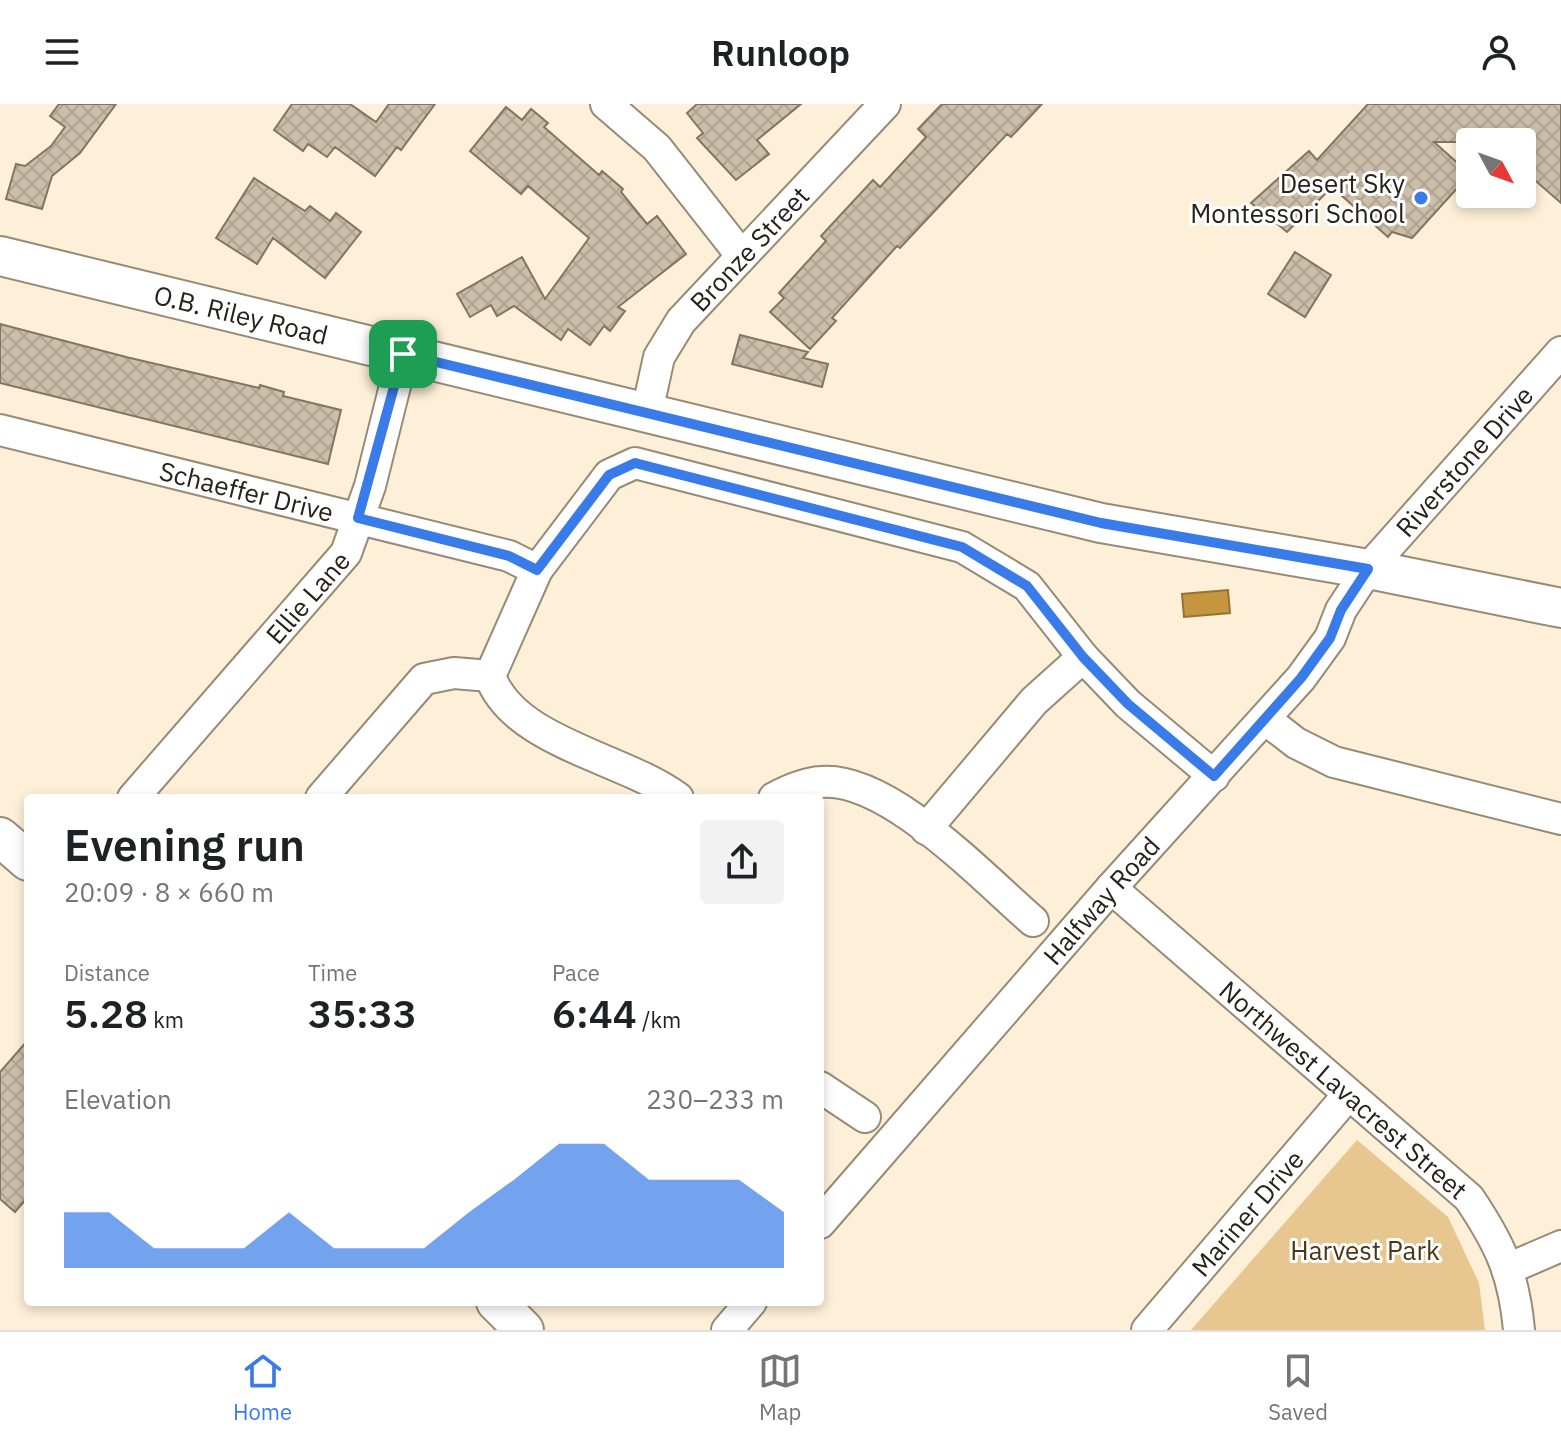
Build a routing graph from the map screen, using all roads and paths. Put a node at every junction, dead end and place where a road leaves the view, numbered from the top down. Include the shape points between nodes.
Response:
1 (606, 104) edge
2 (885, 104) edge
3 (741, 255) junction
4 (0, 256) edge
5 (1561, 352) edge
6 (403, 354) junction
7 (647, 412) junction
8 (0, 430) edge
9 (358, 518) junction
10 (1368, 569) junction
11 (537, 570) junction
12 (1561, 608) edge
13 (1083, 657) junction
14 (490, 676) junction
15 (1265, 719) junction
16 (1214, 776) junction
17 (136, 794) edge
18 (324, 794) edge
19 (672, 794) edge
20 (786, 794) edge
21 (1561, 819) edge
22 (926, 829) junction
23 (0, 837) edge
24 (24, 858) edge
25 (1111, 888) junction
26 (1033, 921) dead end
27 (824, 1090) edge
28 (1348, 1095) junction
29 (865, 1117) dead end
30 (824, 1218) edge
31 (1561, 1246) edge
32 (1510, 1268) junction
33 (500, 1306) edge
34 (748, 1306) edge
35 (524, 1330) edge
36 (727, 1330) edge
37 (1147, 1330) edge
38 (1519, 1330) edge

1 - 3 street via 657,148
2 - 3 street, Bronze Street
3 - 7 street, Bronze Street via 681,321 659,357
4 - 6 street, O.B. Riley Road
5 - 10 street, Riverstone Drive
6 - 7 street, O.B. Riley Road
6 - 9 street, Ellie Lane
7 - 10 street, O.B. Riley Road via 1101,523
8 - 9 street, Schaeffer Drive
9 - 11 street, Schaeffer Drive via 509,556
9 - 17 street, Ellie Lane via 346,553
10 - 12 street, O.B. Riley Road
10 - 15 street, Halfway Road via 1330,638
11 - 13 street via 609,475 635,463 962,547 1027,586
11 - 14 street
13 - 16 street via 1128,704
13 - 22 street via 1034,701
14 - 18 street via 454,673 424,679
14 - 19 street via 506,706 531,724 646,776
15 - 16 street, Halfway Road
15 - 21 street via 1334,762
16 - 25 street, Halfway Road
20 - 22 street via 820,782 855,785 886,798
22 - 26 street
23 - 24 street
25 - 28 street, Northwest Lavacrest Street
25 - 30 street, Halfway Road
27 - 29 street
28 - 32 street, Northwest Lavacrest Street via 1469,1198
28 - 37 street, Mariner Drive
31 - 32 street
32 - 38 street, Northwest Lavacrest Street
33 - 35 street
34 - 36 street

